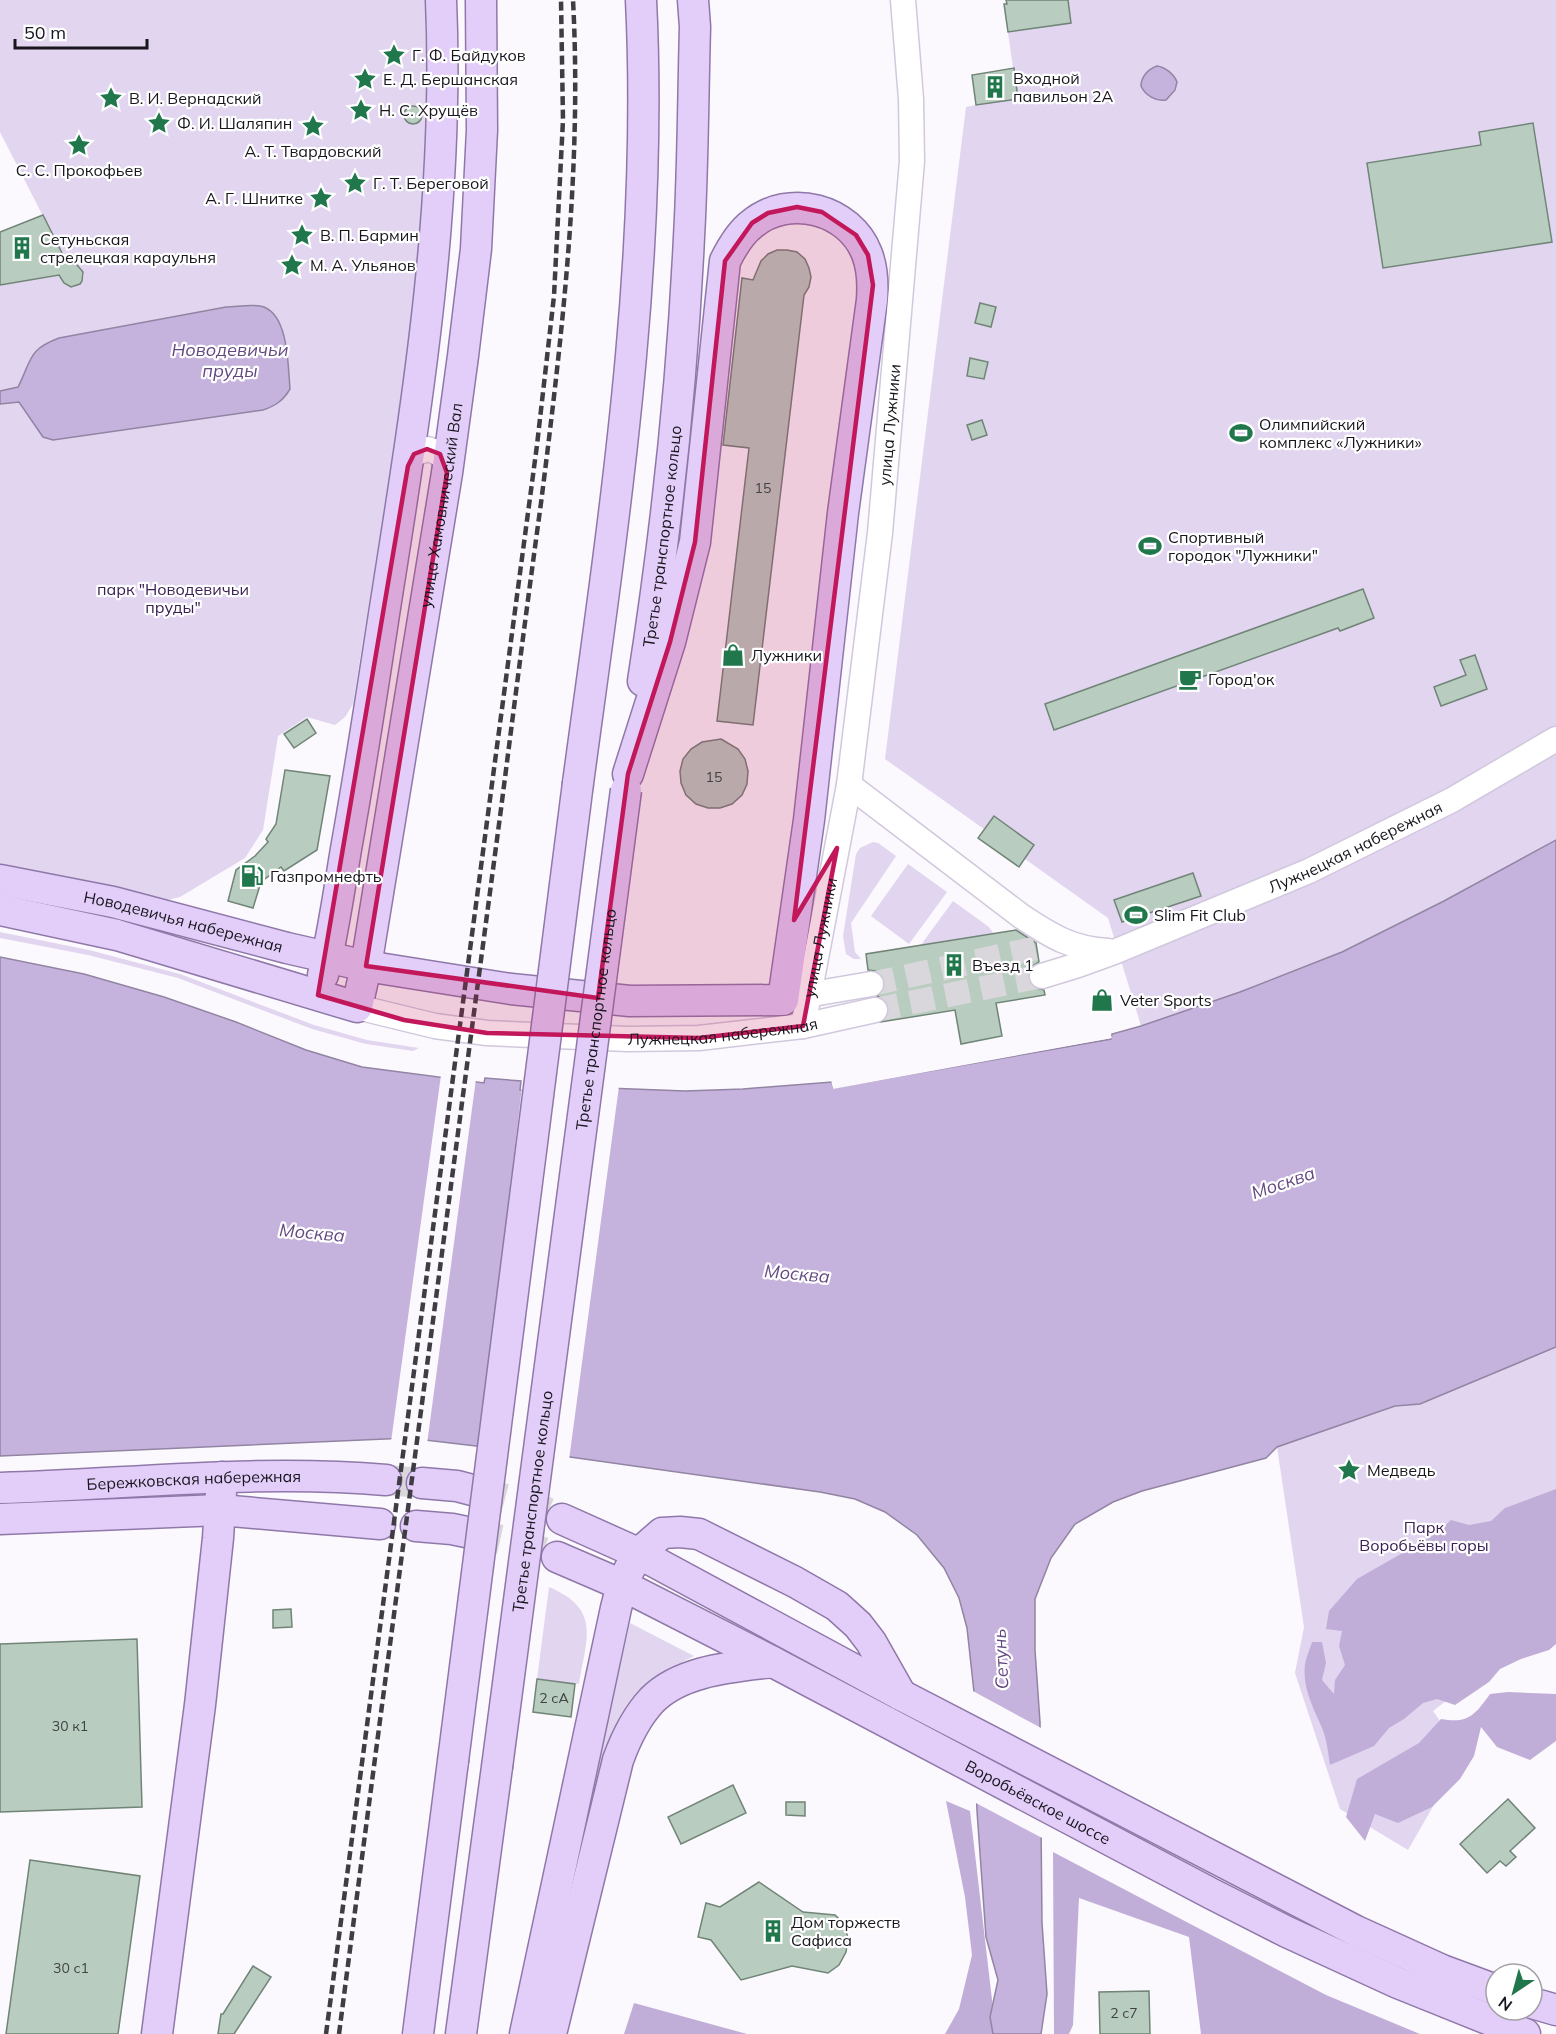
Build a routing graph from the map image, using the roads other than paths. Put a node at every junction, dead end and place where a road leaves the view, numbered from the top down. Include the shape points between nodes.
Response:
1 (441, 0) edge
2 (481, 0) edge
3 (635, 0) edge
4 (693, 0) edge
5 (903, 0) edge
6 (641, 14) edge
7 (408, 466) junction
8 (447, 473) junction
9 (1556, 739) edge
10 (628, 774) junction
11 (849, 785) junction
12 (837, 848) junction
13 (0, 880) edge
14 (0, 910) edge
15 (793, 926) junction
16 (1064, 942) junction
17 (1037, 948) tunnel mouth
18 (1114, 952) junction
19 (328, 957) junction
20 (366, 966) junction
21 (1042, 976) tunnel mouth
22 (871, 984) tunnel mouth
23 (318, 995) junction
24 (357, 1007) junction
25 (875, 1010) tunnel mouth
26 (794, 1012) junction
27 (222, 1477) junction
28 (386, 1480) tunnel mouth
29 (422, 1483) tunnel mouth
30 (0, 1488) edge
31 (466, 1489) tunnel mouth
32 (220, 1510) junction
33 (0, 1519) edge
34 (562, 1519) tunnel mouth
35 (380, 1524) dead end
36 (416, 1526) dead end
37 (461, 1531) tunnel mouth
38 (640, 1554) junction
39 (557, 1557) tunnel mouth
40 (622, 1585) junction
41 (773, 1662) junction
42 (901, 1695) junction
43 (1484, 1985) edge
44 (157, 2034) edge
45 (418, 2034) edge
46 (462, 2034) edge
47 (525, 2034) edge
48 (551, 2034) edge
49 (1526, 2034) edge

1 - 7 main road via 442,114 436,229
2 - 8 main road, улица Хамовнический Вал via 482,130 476,249
3 - 6 main road
4 - 10 main road, Третье транспортное кольцо via 689,238 671,480
5 - 11 street, улица Лужники via 911,99 911,175 880,533
6 - 45 main road, bridge via 640,235 620,475
7 - 8 street via 414,454 427,449 440,454
7 - 19 main road
8 - 20 main road, улица Хамовнический Вал
9 - 18 street, Лужнецкая набережная via 1452,800 1328,862
10 - 15 main road via 670,642 695,542 725,261 752,223 768,213 810,208 836,218 856,235 868,255 872,300
10 - 46 main road, Третье транспортное кольцо, bridge
11 - 12 street, улица Лужники
11 - 16 street via 1021,916
12 - 15 street, улица Лужники
12 - 26 street, улица Лужники
13 - 19 main road, Новодевичья набережная via 113,902
14 - 23 main road, Новодевичья набережная via 117,935
15 - 26 main road
16 - 17 street, Лужнецкая набережная
16 - 18 street, Лужнецкая набережная
18 - 21 street, Лужнецкая набережная
19 - 20 main road, Новодевичья набережная
19 - 23 main road
20 - 24 main road, улица Хамовнический Вал
20 - 26 main road, Лужнецкая набережная via 612,1000
22 - 26 street, Лужнецкая набережная
23 - 24 main road, Новодевичья набережная
24 - 26 street, Лужнецкая набережная via 435,1026 575,1038 699,1038
25 - 26 street, Лужнецкая набережная
27 - 28 main road, Бережковская набережная
27 - 30 main road, Бережковская набережная
27 - 32 main road
29 - 31 main road
32 - 33 main road, Бережковская набережная
32 - 35 main road, Бережковская набережная
32 - 44 main road via 200,1705
34 - 38 main road, Воробьёвское шоссе
36 - 37 main road
38 - 40 main road
38 - 42 main road, Воробьёвское шоссе
38 - 42 main road via 662,1533 699,1534 795,1582 837,1606 858,1625
39 - 40 main road, Воробьёвское шоссе
40 - 41 main road, Воробьёвское шоссе
40 - 47 main road
41 - 48 main road via 702,1673 675,1684 653,1699 628,1734 618,1760
41 - 49 main road, Воробьёвское шоссе via 1287,1932 1398,1983
42 - 43 main road, Воробьёвское шоссе via 1356,1931

